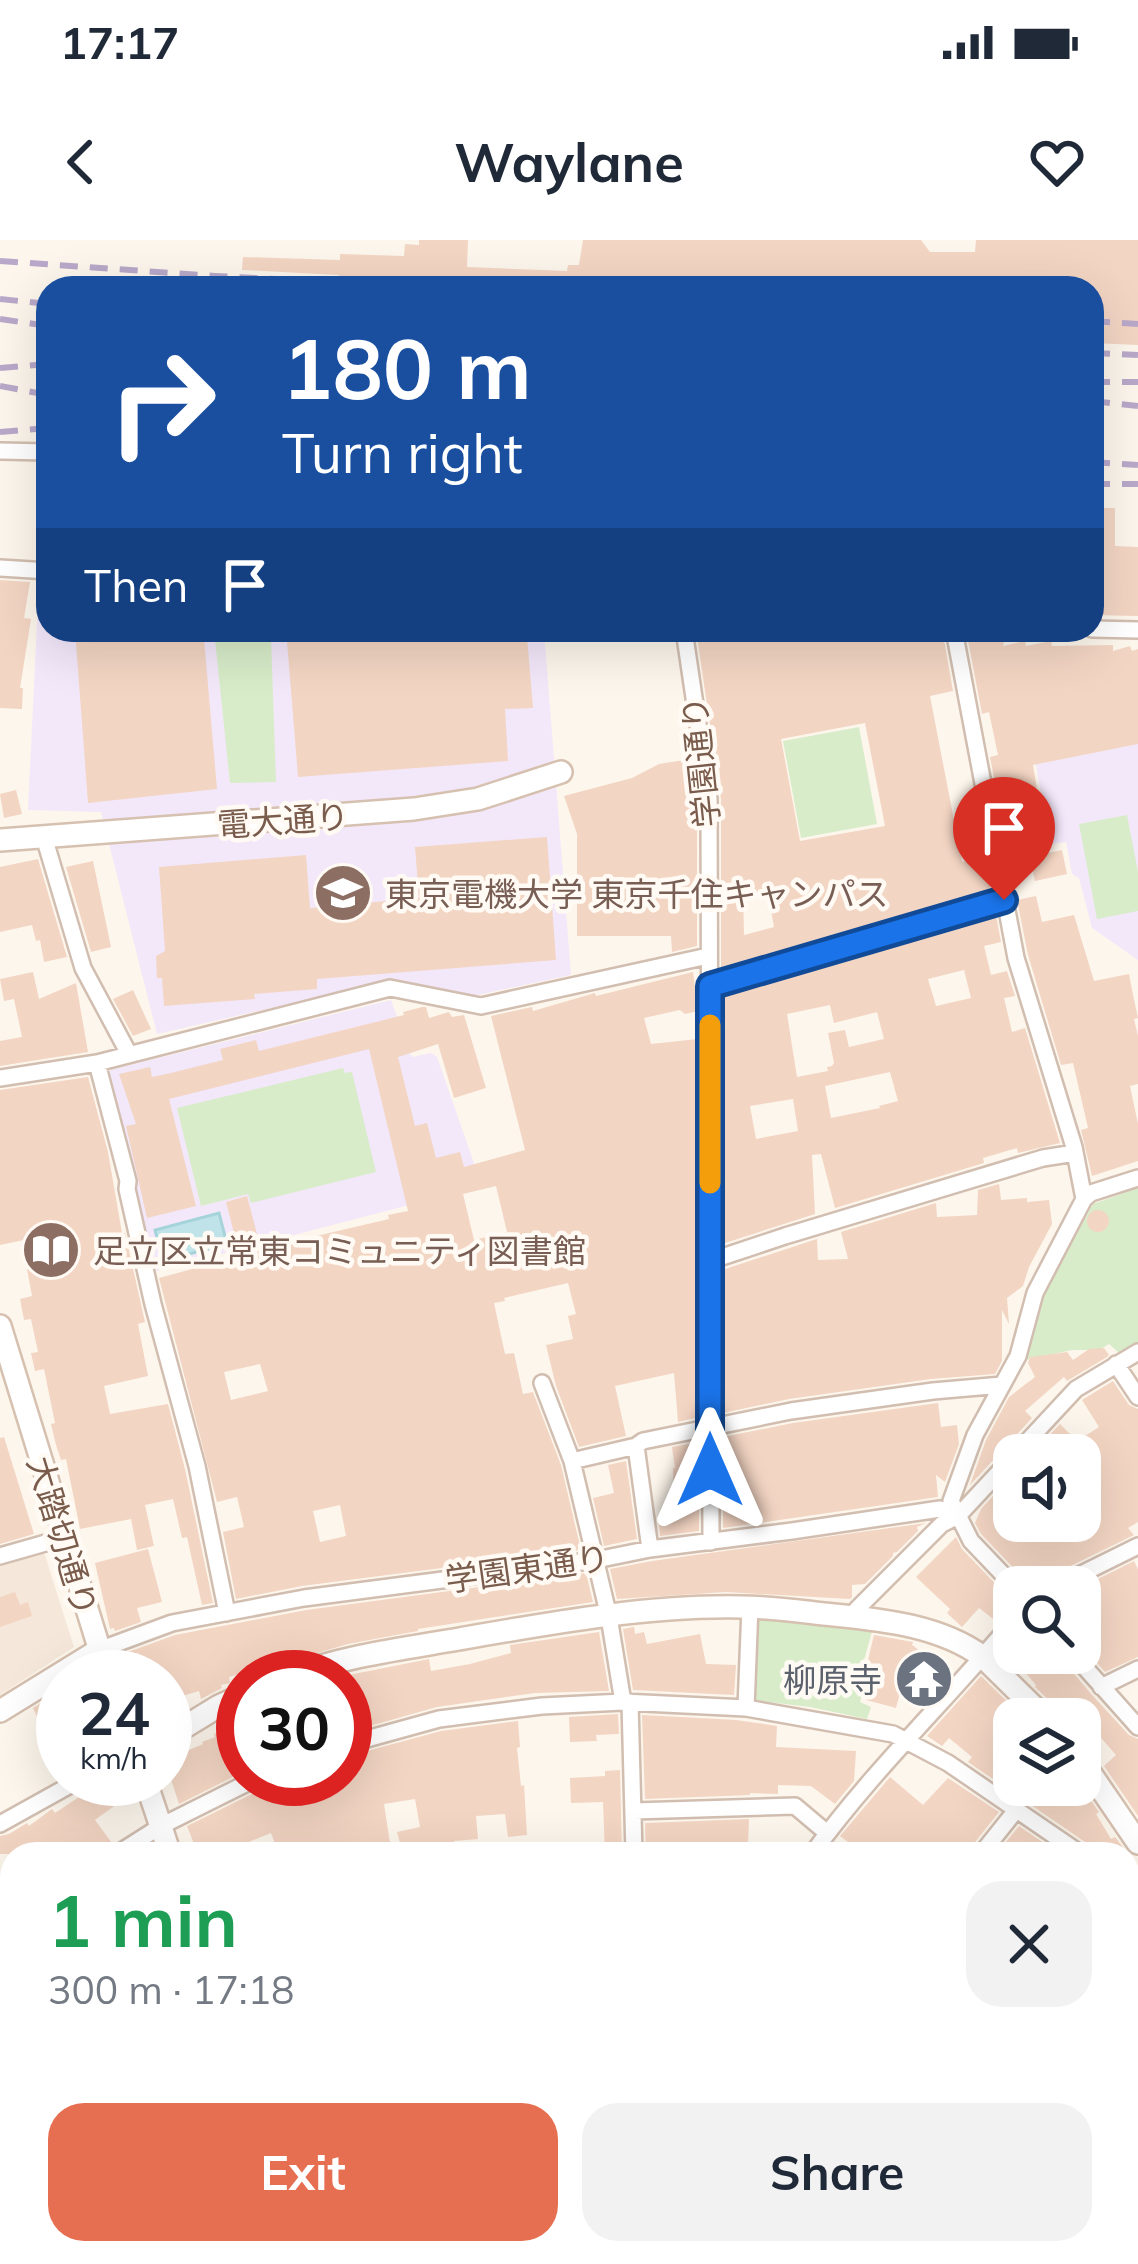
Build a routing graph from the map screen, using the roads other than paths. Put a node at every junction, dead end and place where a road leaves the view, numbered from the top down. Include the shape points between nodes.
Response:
1 (0, 451) edge
2 (36, 452) edge
3 (0, 568) edge
4 (36, 570) edge
5 (1104, 629) edge
6 (1138, 630) edge
7 (686, 642) edge
8 (956, 642) edge
9 (561, 772) dead end
10 (44, 838) junction
11 (0, 840) edge
12 (1004, 900) junction
13 (708, 956) junction
14 (710, 986) junction
15 (129, 1054) junction
16 (97, 1063) junction
17 (0, 1078) edge
18 (1075, 1153) junction
19 (1138, 1178) edge
20 (1084, 1199) junction
21 (710, 1261) junction
22 (0, 1326) edge
23 (1138, 1352) edge
24 (1116, 1364) junction
25 (542, 1382) dead end
26 (1003, 1384) junction
27 (1138, 1397) edge
28 (710, 1429) junction
29 (636, 1446) junction
30 (572, 1461) junction
31 (958, 1516) junction
32 (63, 1538) junction
33 (711, 1542) junction
34 (1138, 1546) edge
35 (650, 1549) junction
36 (0, 1556) edge
37 (596, 1560) junction
38 (995, 1566) edge
39 (1098, 1566) edge
40 (750, 1607) junction
41 (226, 1612) junction
42 (609, 1617) junction
43 (855, 1617) junction
44 (993, 1645) edge
45 (99, 1650) joint
46 (372, 1653) edge
47 (983, 1657) junction
48 (1138, 1669) edge
49 (1090, 1674) edge
50 (1101, 1687) junction
51 (36, 1689) edge
52 (1025, 1698) edge
53 (626, 1702) junction
54 (746, 1708) junction
55 (0, 1711) edge
56 (1138, 1727) edge
57 (372, 1738) edge
58 (906, 1739) junction
59 (1101, 1789) edge
60 (216, 1798) edge
61 (36, 1805) edge
62 (154, 1806) edge
63 (1017, 1809) junction
64 (634, 1811) junction
65 (0, 1825) edge
66 (161, 1826) junction
67 (827, 1832) junction
68 (136, 1842) edge
69 (166, 1842) edge
70 (634, 1842) edge
71 (820, 1842) edge
72 (991, 1842) edge
73 (1064, 1842) edge
74 (1137, 1842) edge

1 - 2 street
3 - 4 street
5 - 6 street
7 - 13 street, 学園通り via 709,799
8 - 12 street
9 - 10 street, 電大通り via 414,809
10 - 11 street, 電大通り
10 - 15 street via 83,968
12 - 14 street
12 - 18 street
13 - 14 street, 学園通り
13 - 15 street via 481,1006 390,988
14 - 21 street, 学園通り
15 - 16 street
16 - 17 street
16 - 41 street
18 - 20 street
18 - 21 street
19 - 20 street
20 - 26 street via 1035,1294
21 - 28 street, 学園通り
22 - 32 street, 大踏切通り
23 - 24 street
24 - 27 street
24 - 31 street via 1076,1389
25 - 30 street
26 - 28 street
26 - 31 street via 950,1501
28 - 29 street
28 - 33 street, 学園通り
29 - 30 street
29 - 35 street
30 - 37 street
31 - 33 street, 学園東通り via 940,1509
31 - 38 street
31 - 43 street
32 - 36 street
32 - 45 street, 大踏切通り
33 - 35 street, 学園東通り
34 - 39 street
35 - 37 street, 学園東通り
37 - 41 street, 学園東通り
37 - 42 street
40 - 42 street
40 - 43 street
40 - 54 street
41 - 45 street, 学園東通り
42 - 46 street
42 - 53 street
43 - 47 street via 925,1630
44 - 47 street
47 - 52 street
47 - 58 street
48 - 50 street
49 - 50 street
50 - 56 street
51 - 55 street
53 - 54 street
53 - 57 street via 439,1720
53 - 64 street
54 - 58 street
58 - 63 street
58 - 67 street
59 - 74 street
60 - 66 street
61 - 65 street
62 - 66 street
63 - 72 street
63 - 73 street
64 - 67 street via 795,1806
64 - 70 street
66 - 68 street
66 - 69 street
67 - 71 street

